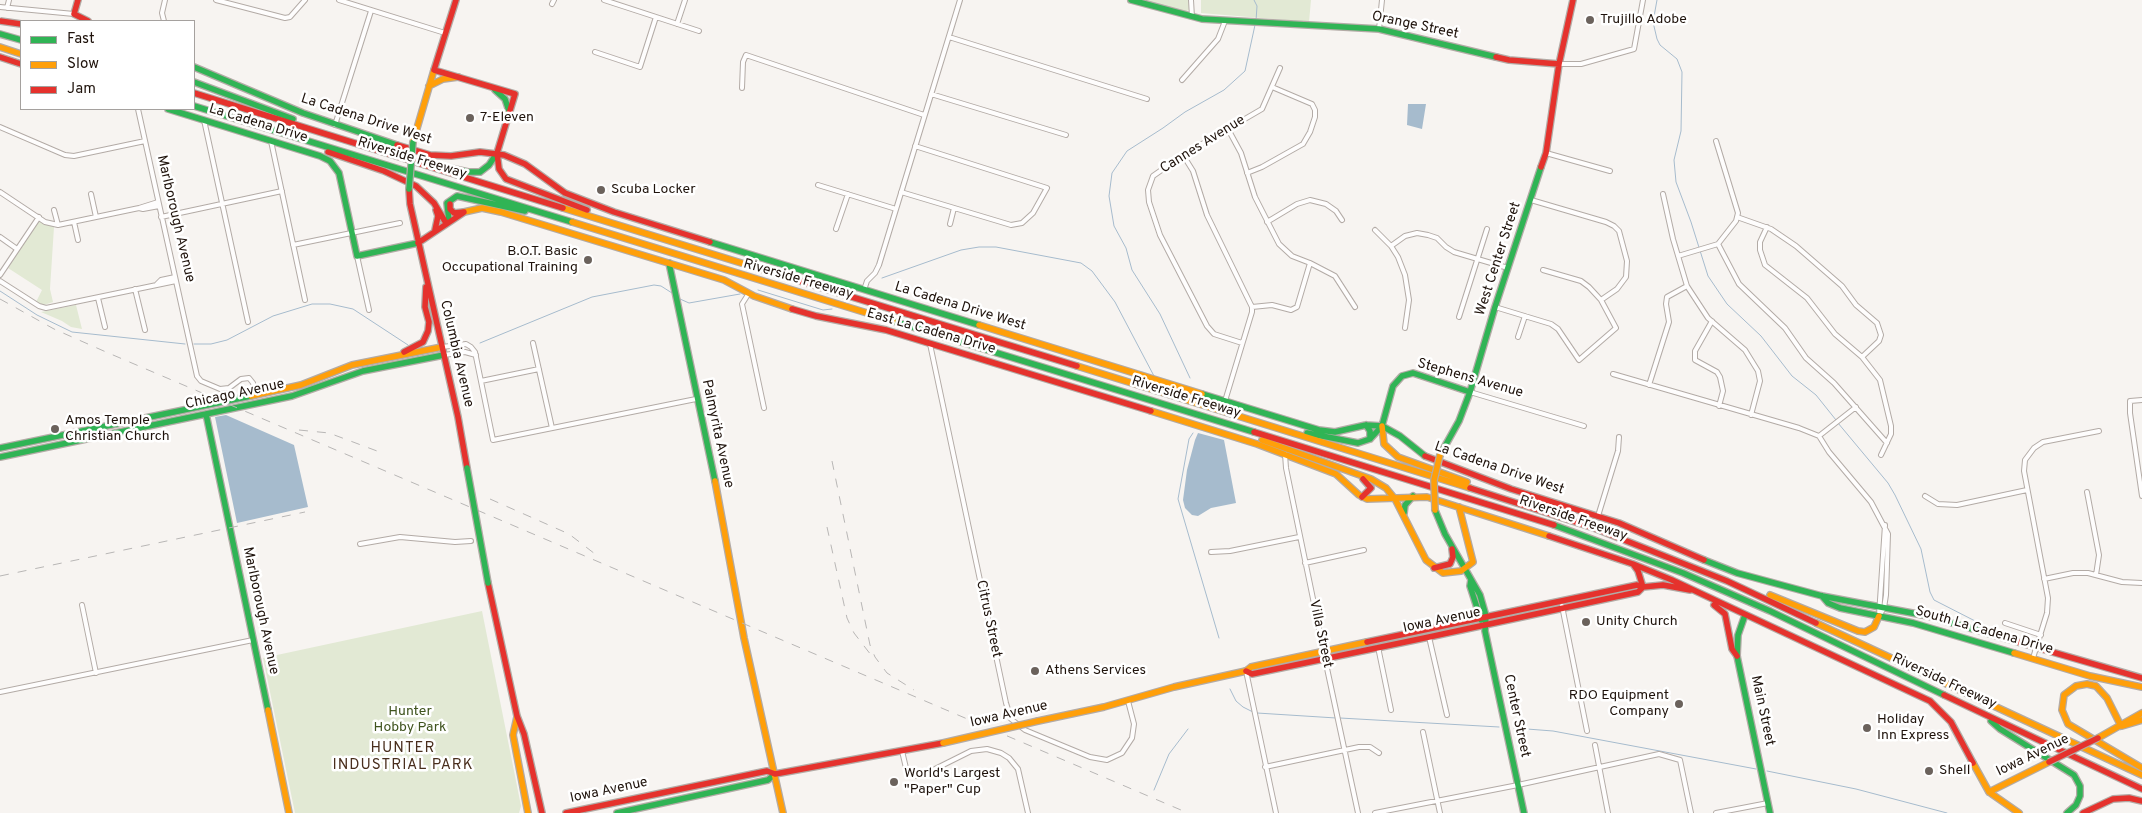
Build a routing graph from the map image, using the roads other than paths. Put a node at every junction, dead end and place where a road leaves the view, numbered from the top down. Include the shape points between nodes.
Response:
1 (10, 0) edge
2 (78, 0) edge
3 (165, 0) edge
4 (216, 0) edge
5 (305, 0) edge
6 (339, 0) edge
7 (358, 0) edge
8 (456, 0) edge
9 (604, 0) edge
10 (685, 0) edge
11 (960, 0) edge
12 (1130, 0) edge
13 (1191, 0) edge
14 (1382, 0) edge
15 (1573, 0) edge
16 (1644, 0) edge
17 (356, 5) junction
18 (0, 7) edge
19 (7, 8) junction
20 (370, 10) junction
21 (74, 14) junction
22 (656, 17) junction
23 (1192, 17) junction
24 (86, 20) edge
25 (164, 20) edge
26 (0, 21) edge
27 (1224, 21) junction
28 (20, 24) edge
29 (677, 24) junction
30 (20, 28) edge
31 (1379, 29) junction
32 (699, 31) dead end
33 (445, 33) junction
34 (0, 34) edge
35 (949, 36) junction
36 (20, 40) edge
37 (0, 48) edge
38 (595, 52) dead end
39 (20, 54) edge
40 (0, 57) edge
41 (20, 64) edge
42 (1559, 64) junction
43 (195, 67) edge
44 (1280, 68) dead end
45 (434, 70) junction
46 (458, 77) junction
47 (1182, 80) dead end
48 (195, 82) edge
49 (430, 86) junction
50 (1272, 87) junction
51 (492, 88) junction
52 (742, 88) dead end
53 (195, 92) edge
54 (931, 94) junction
55 (1147, 99) dead end
56 (195, 106) edge
57 (138, 110) edge
58 (171, 110) edge
59 (509, 112) junction
60 (924, 115) junction
61 (204, 120) junction
62 (334, 124) junction
63 (0, 127) edge
64 (1228, 129) junction
65 (1066, 135) dead end
66 (304, 139) junction
67 (145, 141) junction
68 (271, 141) junction
69 (1716, 141) dead end
70 (360, 145) junction
71 (914, 146) junction
72 (497, 153) junction
73 (1546, 153) junction
74 (391, 154) junction
75 (1183, 155) junction
76 (1610, 171) dead end
77 (1247, 173) junction
78 (818, 185) dead end
79 (282, 191) junction
80 (0, 192) edge
81 (901, 192) junction
82 (91, 194) dead end
83 (848, 194) junction
84 (1663, 194) dead end
85 (453, 198) junction
86 (1531, 200) junction
87 (434, 203) junction
88 (158, 204) junction
89 (222, 204) junction
90 (954, 208) junction
91 (896, 209) junction
92 (54, 210) dead end
93 (464, 212) junction
94 (542, 213) junction
95 (39, 217) junction
96 (96, 217) junction
97 (1737, 217) junction
98 (161, 218) junction
99 (1342, 220) dead end
100 (74, 222) junction
101 (448, 222) junction
102 (1267, 222) junction
103 (400, 223) dead end
104 (950, 224) dead end
105 (58, 225) junction
106 (1767, 227) junction
107 (836, 229) dead end
108 (1486, 229) dead end
109 (435, 230) junction
110 (1375, 230) dead end
111 (639, 231) junction
112 (352, 232) junction
113 (0, 237) edge
114 (78, 240) dead end
115 (418, 243) junction
116 (1718, 244) junction
117 (293, 245) junction
118 (1391, 246) junction
119 (18, 249) junction
120 (357, 256) junction
121 (1678, 256) junction
122 (1477, 259) junction
123 (669, 263) junction
124 (1310, 263) junction
125 (1508, 268) junction
126 (1544, 270) dead end
127 (0, 275) edge
128 (175, 279) junction
129 (0, 281) edge
130 (427, 281) junction
131 (1687, 286) junction
132 (136, 289) junction
133 (864, 290) junction
134 (749, 293) junction
135 (98, 298) junction
136 (305, 300) dead end
137 (1601, 300) junction
138 (1252, 307) junction
139 (1355, 307) dead end
140 (1495, 307) junction
141 (370, 310) dead end
142 (1526, 316) junction
143 (1459, 317) dead end
144 (1712, 321) junction
145 (248, 322) dead end
146 (105, 327) dead end
147 (1405, 328) dead end
148 (145, 330) dead end
149 (1518, 337) dead end
150 (534, 342) dead end
151 (1242, 343) junction
152 (930, 344) junction
153 (442, 347) junction
154 (444, 355) junction
155 (476, 355) junction
156 (1862, 357) junction
157 (384, 358) junction
158 (539, 369) junction
159 (1613, 374) dead end
160 (481, 381) junction
161 (1650, 385) junction
162 (1470, 392) junction
163 (256, 395) junction
164 (696, 399) junction
165 (2142, 400) edge
166 (1225, 401) junction
167 (258, 403) junction
168 (1719, 406) junction
169 (764, 408) dead end
170 (1856, 408) junction
171 (171, 413) junction
172 (206, 414) junction
173 (1751, 415) junction
174 (1242, 416) junction
175 (1366, 425) junction
176 (1382, 426) junction
177 (1584, 426) dead end
178 (552, 428) junction
179 (1239, 428) junction
180 (2099, 431) dead end
181 (1819, 436) junction
182 (1619, 437) dead end
183 (1370, 439) junction
184 (1887, 443) junction
185 (0, 448) edge
186 (1285, 454) junction
187 (1440, 455) joint
188 (1880, 455) dead end
189 (0, 457) edge
190 (1355, 474) junction
191 (2027, 490) junction
192 (1481, 491) junction
193 (2087, 492) dead end
194 (1414, 496) junction
195 (1925, 496) dead end
196 (2142, 496) edge
197 (1362, 497) junction
198 (1396, 499) junction
199 (1459, 507) junction
200 (1404, 513) junction
201 (1598, 516) junction
202 (1299, 537) junction
203 (470, 541) dead end
204 (360, 544) dead end
205 (1451, 544) junction
206 (1364, 550) dead end
207 (1211, 552) dead end
208 (1305, 563) junction
209 (1633, 564) junction
210 (1720, 567) joint
211 (1434, 568) junction
212 (1466, 569) junction
213 (2096, 575) junction
214 (2044, 579) junction
215 (1727, 580) junction
216 (2142, 583) edge
217 (1642, 587) junction
218 (1690, 590) junction
219 (1699, 594) junction
220 (1822, 596) junction
221 (1562, 604) junction
222 (82, 605) dead end
223 (1881, 607) junction
224 (1745, 615) junction
225 (1482, 616) junction
226 (1879, 616) junction
227 (2005, 624) dead end
228 (1484, 625) junction
229 (2041, 635) junction
230 (1429, 637) junction
231 (253, 640) junction
232 (1378, 647) junction
233 (2035, 648) junction
234 (1324, 651) junction
235 (1737, 656) junction
236 (1325, 658) junction
237 (2033, 658) junction
238 (1246, 671) junction
239 (96, 673) junction
240 (2142, 678) edge
241 (2142, 687) edge
242 (0, 692) edge
243 (1128, 701) junction
244 (1391, 710) dead end
245 (2142, 713) edge
246 (1447, 715) dead end
247 (517, 716) junction
248 (1986, 716) junction
249 (2142, 720) edge
250 (2121, 726) junction
251 (1587, 731) dead end
252 (1422, 732) dead end
253 (1595, 745) dead end
254 (1345, 750) junction
255 (902, 751) junction
256 (1379, 753) dead end
257 (1599, 766) junction
258 (1265, 767) junction
259 (2142, 768) edge
260 (775, 774) junction
261 (2142, 775) edge
262 (1518, 785) junction
263 (2142, 789) edge
264 (1989, 792) junction
265 (1438, 801) junction
266 (2142, 801) edge
267 (1768, 803) junction
268 (289, 813) edge
269 (528, 813) edge
270 (542, 813) edge
271 (566, 813) edge
272 (617, 813) edge
273 (783, 813) edge
274 (1028, 813) edge
275 (1276, 813) edge
276 (1358, 813) edge
277 (1375, 813) edge
278 (1440, 813) edge
279 (1524, 813) edge
280 (1608, 813) edge
281 (1691, 813) edge
282 (1716, 813) edge
283 (1770, 813) edge
284 (2009, 813) edge
285 (2019, 813) edge
286 (2067, 813) edge
287 (2083, 813) edge

1 - 19 street
2 - 21 main road
3 - 25 street
4 - 5 street via 285,18 290,17
6 - 17 street
7 - 17 street
8 - 33 main road, Columbia Avenue
9 - 22 street
10 - 29 street
11 - 35 street
12 - 23 main road, Orange Street
13 - 23 street
14 - 31 street
15 - 42 main road
16 - 42 street, Orange Street via 1634,49 1581,64
17 - 20 street
18 - 19 street
19 - 21 street
20 - 33 street
20 - 62 street
21 - 24 main road
22 - 29 street
22 - 38 street via 640,67
23 - 27 main road, Orange Street
26 - 28 main road, bridge
26 - 30 main road
27 - 31 main road, Orange Street
27 - 47 street via 1218,39
29 - 32 street
31 - 42 main road, Orange Street via 1510,60
33 - 45 main road, Columbia Avenue
34 - 36 main road
35 - 54 street
35 - 55 street
37 - 39 main road
40 - 41 main road
42 - 73 main road, West Center Street
43 - 62 main road, La Cadena Drive West
44 - 50 street, Cannes Avenue
45 - 46 main road
45 - 49 main road, Columbia Avenue
46 - 49 main road via 443,79
46 - 51 main road
48 - 70 main road
49 - 115 main road, Columbia Avenue, bridge via 413,142 409,189
50 - 64 street, Cannes Avenue via 1262,109
50 - 77 street via 1312,104 1316,110 1315,117 1302,144
51 - 59 main road via 505,99
51 - 59 main road via 515,94
52 - 60 street via 746,55
53 - 70 main road, Riverside Freeway
54 - 60 street
54 - 65 street
56 - 66 main road, Riverside Freeway
57 - 67 street, Marlborough Avenue
58 - 61 main road, La Cadena Drive
59 - 72 main road
60 - 71 street
61 - 68 main road, La Cadena Drive
61 - 89 street
62 - 72 main road, La Cadena Drive West via 430,155
63 - 67 street via 74,156
64 - 75 street, Cannes Avenue
64 - 77 street
66 - 87 main road via 325,151 384,171 416,186
66 - 94 main road, Riverside Freeway
67 - 88 street, Marlborough Avenue
68 - 79 street
68 - 112 main road, La Cadena Drive via 326,158 338,169
69 - 97 street
70 - 74 main road, Riverside Freeway
71 - 81 street
71 - 90 street via 1047,188 1033,213 1022,223 1011,225
72 - 74 main road via 485,169 474,172
72 - 111 main road via 498,169 506,180 633,225
72 - 133 main road, La Cadena Drive West via 516,159 565,193 614,212
73 - 76 street
73 - 86 main road, West Center Street
74 - 111 main road, Riverside Freeway
75 - 138 street via 1193,171 1207,215
75 - 151 street, Cannes Avenue via 1153,176 1148,190 1149,202 1160,235 1207,326 1214,334
77 - 102 street
78 - 83 street
79 - 89 street
79 - 117 street
80 - 95 street
81 - 90 street
81 - 91 street
82 - 96 street
83 - 91 street
83 - 107 street
84 - 121 street
85 - 93 main road via 450,209 454,213
85 - 94 main road via 462,196 520,211
85 - 101 main road via 446,207
86 - 125 main road, West Center Street
86 - 137 street via 1606,222 1619,231 1627,261 1626,277 1617,289
87 - 101 main road
87 - 109 main road via 438,216
88 - 96 street
88 - 98 street, Marlborough Avenue
89 - 98 street
89 - 145 street
90 - 104 street
91 - 133 street via 879,265 867,280
92 - 105 street
93 - 101 main road, East La Cadena Drive
93 - 123 main road, East La Cadena Drive via 492,210
94 - 179 main road, Riverside Freeway
95 - 105 street
95 - 119 street
96 - 100 street
97 - 106 street
97 - 116 street
98 - 128 street, Marlborough Avenue
99 - 102 street via 1326,204 1310,200
100 - 105 street
100 - 114 street
101 - 109 main road, East La Cadena Drive
102 - 124 street via 1285,251
103 - 112 street
106 - 156 street via 1760,242 1765,265 1807,298 1835,334
106 - 156 street via 1813,260 1876,323 1881,335 1879,341
108 - 122 street
109 - 115 main road, East La Cadena Drive
110 - 118 street
111 - 174 main road, Riverside Freeway
112 - 117 street
112 - 120 main road
113 - 119 street
115 - 120 main road
115 - 130 main road, Columbia Avenue
116 - 121 street
116 - 170 street via 1739,284 1785,328 1806,358
117 - 136 street
118 - 122 street via 1405,236 1428,235 1454,252
118 - 147 street via 1408,288
119 - 127 street
120 - 141 street
121 - 131 street
122 - 125 street
122 - 143 street
123 - 134 main road, East La Cadena Drive via 724,280
123 - 164 main road, Palmyrita Avenue
124 - 138 street via 1297,307 1291,310 1272,305
124 - 139 street via 1335,276
125 - 140 main road, West Center Street
126 - 137 street via 1581,281
128 - 132 street
128 - 163 street, Marlborough Avenue via 197,376 220,389 249,378
129 - 135 street via 46,308
130 - 153 main road, Columbia Avenue
130 - 157 main road via 429,322 426,337 416,347
131 - 144 street
131 - 161 street via 1668,297 1669,322
132 - 135 street
132 - 148 street
133 - 166 main road, La Cadena Drive West
134 - 152 main road, East La Cadena Drive via 816,316 886,330
134 - 169 street via 742,304
135 - 146 street
137 - 142 street via 1616,328 1579,360 1558,329
138 - 151 street
140 - 142 street
140 - 162 main road, West Center Street
142 - 149 street
144 - 168 street via 1695,352 1695,360 1720,377
144 - 173 street via 1745,350 1758,371 1760,381
150 - 158 street
151 - 166 street
152 - 186 main road, East La Cadena Drive
152 - 243 street, Citrus Street via 1011,719 1018,726 1090,758 1107,760 1124,752 1132,738 1134,724
153 - 154 main road, Columbia Avenue
153 - 155 street via 466,344
153 - 157 main road, Chicago Avenue
154 - 155 street via 465,352
154 - 167 main road, Chicago Avenue via 363,371 309,391
154 - 247 main road, Columbia Avenue, bridge
155 - 160 street
156 - 184 street via 1880,380 1884,391 1891,426
157 - 163 main road, Chicago Avenue via 352,365 300,385
158 - 160 street
158 - 178 street
159 - 161 street
160 - 178 street via 493,440
161 - 168 street
162 - 176 main road, Stephens Avenue via 1413,373 1402,376 1393,386
162 - 177 street, Stephens Avenue
162 - 187 main road, West Center Street via 1459,421
163 - 167 main road
163 - 171 main road, Chicago Avenue
164 - 178 street
164 - 260 main road, Palmyrita Avenue
165 - 196 street via 2130,401
166 - 175 main road, La Cadena Drive West via 1326,432
167 - 172 main road, Chicago Avenue
168 - 173 street
170 - 181 street
170 - 184 street
171 - 172 main road via 204,411
171 - 185 main road, Chicago Avenue
172 - 189 main road, Chicago Avenue
172 - 231 main road, Marlborough Avenue
173 - 181 street
174 - 183 main road via 1349,443
174 - 192 main road, Riverside Freeway
175 - 176 main road, La Cadena Drive West
175 - 183 main road
176 - 183 main road
176 - 192 main road via 1384,444 1398,457 1464,480
176 - 201 main road, La Cadena Drive West via 1429,459 1510,489
179 - 190 main road via 1252,437
179 - 248 main road, Riverside Freeway via 1544,522 1643,557 1770,611
180 - 191 street via 2043,442 2034,448 2025,460
181 - 223 street via 1885,525 1888,534
182 - 201 street via 1618,451
184 - 188 street
186 - 197 main road, East La Cadena Drive via 1336,474
186 - 202 street, Villa Street
187 - 205 main road, Center Street, bridge via 1434,480 1436,510
190 - 197 main road via 1371,486
190 - 198 main road via 1386,488
191 - 195 street via 1957,505 1938,504
191 - 214 street
192 - 215 main road, Riverside Freeway via 1594,528
193 - 213 street via 2099,555
194 - 198 main road
194 - 199 main road
194 - 200 main road via 1407,502
197 - 198 main road
198 - 200 main road
199 - 209 main road
199 - 212 main road via 1473,559
200 - 211 main road via 1422,554
201 - 210 main road, La Cadena Drive West
202 - 207 street
202 - 208 street, Villa Street
203 - 204 street via 400,537
205 - 211 main road via 1453,557 1450,564
205 - 212 main road, Center Street
206 - 208 street
208 - 234 street, Villa Street
209 - 217 main road
209 - 218 main road
210 - 220 main road, South La Cadena Drive
211 - 212 main road via 1450,574
212 - 225 main road, Center Street
213 - 214 street via 2080,572
213 - 216 street
214 - 229 street via 2048,598
215 - 226 main road via 1858,632 1874,627
215 - 261 main road, Riverside Freeway
217 - 218 main road, Iowa Avenue
217 - 221 main road, Iowa Avenue via 1637,585
218 - 219 main road
219 - 224 main road
219 - 235 main road via 1723,611 1732,649
220 - 223 main road, South La Cadena Drive
220 - 226 main road, South La Cadena Drive via 1840,608
221 - 225 main road, Iowa Avenue
221 - 228 main road, Iowa Avenue
221 - 251 street
222 - 239 street
223 - 226 street
223 - 233 main road, South La Cadena Drive via 1928,616
224 - 235 main road, Main Street via 1738,635
224 - 264 main road, Iowa Avenue via 1930,701 1951,722
225 - 228 main road, Center Street
225 - 234 main road, Iowa Avenue
226 - 237 main road, South La Cadena Drive via 1929,627
227 - 229 street
228 - 230 main road, Iowa Avenue
228 - 262 main road, Center Street
229 - 233 street
230 - 232 main road, Iowa Avenue
230 - 246 street
231 - 239 street
231 - 268 main road, Marlborough Avenue
232 - 236 main road, Iowa Avenue
232 - 244 street
233 - 237 street
233 - 240 main road, South La Cadena Drive
234 - 236 street, Villa Street
234 - 238 main road, Iowa Avenue via 1250,667
235 - 267 main road, Main Street
236 - 238 main road, Iowa Avenue via 1252,674
236 - 254 street, Villa Street
237 - 241 main road, South La Cadena Drive via 2098,678
238 - 243 main road, Iowa Avenue
238 - 258 street
239 - 242 street
243 - 255 main road, Iowa Avenue, bridge
245 - 250 main road, Iowa Avenue
247 - 269 main road, Columbia Avenue via 513,736
247 - 270 main road, Columbia Avenue
248 - 263 main road, Riverside Freeway
248 - 286 main road via 2000,729 2074,775 2080,786 2080,796
249 - 250 main road, Iowa Avenue
250 - 259 main road via 2104,693 2096,686 2076,686 2064,695 2062,710 2068,724
250 - 264 main road, Iowa Avenue, bridge
252 - 265 street
253 - 257 street
254 - 256 street via 1365,746
254 - 258 street
254 - 276 street, Villa Street
255 - 260 main road, Iowa Avenue
255 - 274 street via 906,768 917,776 971,751 987,749 1001,753 1018,769
257 - 262 street
257 - 280 street
257 - 281 street via 1659,754 1680,760
258 - 275 street
260 - 271 main road, Iowa Avenue via 766,771
260 - 272 main road, Iowa Avenue via 768,780
260 - 273 main road, Palmyrita Avenue
262 - 265 street
262 - 279 main road, Center Street
264 - 284 main road
264 - 285 main road
265 - 277 street
265 - 278 street
266 - 287 main road via 2114,799
267 - 282 street
267 - 283 main road, Main Street

